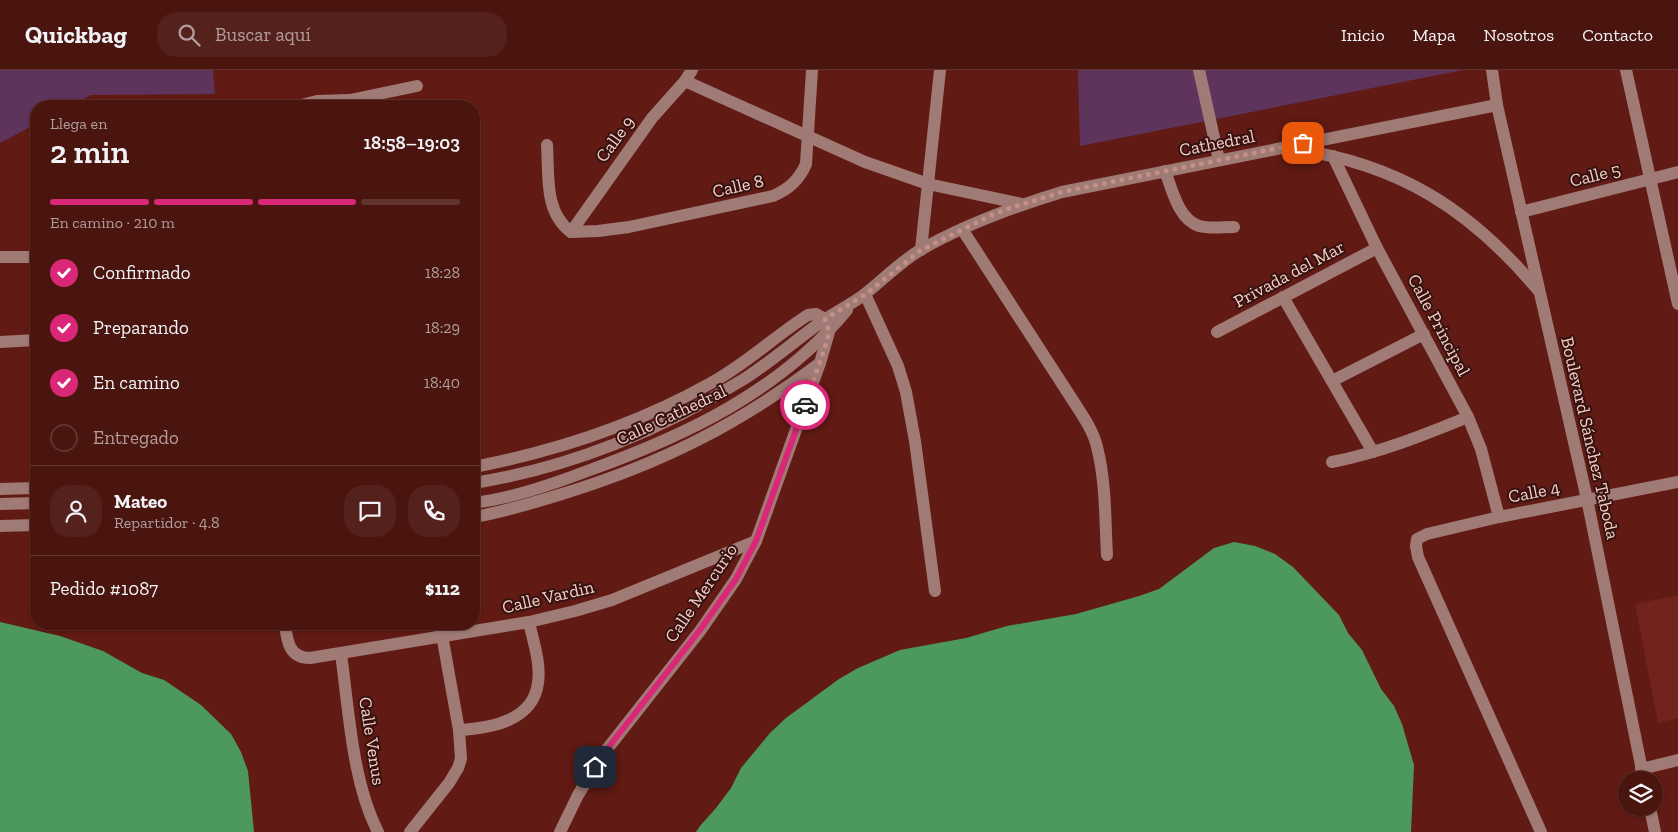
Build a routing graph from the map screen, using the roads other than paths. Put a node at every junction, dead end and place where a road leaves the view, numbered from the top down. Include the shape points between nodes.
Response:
1 (812, 70) edge
2 (940, 70) edge
3 (1199, 70) edge
4 (1492, 70) edge
5 (1626, 70) edge
6 (688, 76) edge
7 (418, 86) dead end
8 (350, 100) edge
9 (1497, 104) junction
10 (808, 137) junction
11 (548, 145) dead end
12 (1284, 147) junction
13 (1333, 156) junction
14 (1219, 160) junction
15 (1165, 171) junction
16 (1678, 172) edge
17 (1651, 179) junction
18 (928, 184) junction
19 (1062, 192) joint
20 (1022, 204) junction
21 (1521, 212) junction
22 (1234, 227) dead end
23 (962, 229) junction
24 (571, 232) junction
25 (1377, 248) junction
26 (921, 250) junction
27 (0, 257) edge
28 (30, 257) edge
29 (1539, 291) junction
30 (866, 294) junction
31 (1283, 297) junction
32 (1678, 304) edge
33 (827, 326) junction
34 (1217, 332) dead end
35 (1424, 334) junction
36 (30, 340) edge
37 (0, 342) edge
38 (820, 363) junction
39 (1332, 380) junction
40 (1468, 417) junction
41 (1373, 452) junction
42 (1332, 462) dead end
43 (480, 466) edge
44 (480, 482) edge
45 (1678, 482) edge
46 (30, 488) edge
47 (0, 489) edge
48 (1587, 500) junction
49 (480, 502) edge
50 (30, 503) edge
51 (0, 504) edge
52 (480, 516) edge
53 (1499, 517) junction
54 (30, 525) edge
55 (0, 526) edge
56 (756, 541) junction
57 (1107, 555) dead end
58 (935, 590) dead end
59 (529, 622) junction
60 (480, 626) edge
61 (286, 630) edge
62 (441, 630) edge
63 (341, 654) junction
64 (459, 730) junction
65 (1678, 760) edge
66 (1641, 771) edge
67 (1650, 771) edge
68 (1652, 816) edge
69 (378, 832) edge
70 (410, 832) edge
71 (560, 832) edge
72 (1541, 832) edge
73 (1655, 832) edge

1 - 10 street, Calle 8
2 - 18 street
3 - 14 street
4 - 9 street, Boulevard Sánchez Taboda
5 - 17 street
6 - 10 street
6 - 24 street, Calle 9 via 652,118
7 - 8 street
9 - 12 street, Cathedral
9 - 21 street, Boulevard Sánchez Taboda
10 - 18 street
10 - 24 street, Calle 8 via 802,174 785,191 773,196 629,227
11 - 24 street via 552,206 556,218
12 - 13 street
12 - 14 street, Cathedral
13 - 25 street, Calle Principal
13 - 29 street via 1398,177 1448,205 1514,262
14 - 15 street, Cathedral
15 - 19 street, Cathedral
15 - 22 street via 1178,204 1190,220 1199,226
16 - 17 street, Calle 5
17 - 21 street, Calle 5
17 - 32 street
18 - 20 street
18 - 26 street
19 - 20 street, Calle Cathedral
20 - 23 street, Calle Cathedral
21 - 29 street, Boulevard Sánchez Taboda
23 - 26 street, Calle Cathedral
23 - 57 street via 1091,431 1102,474
25 - 31 street, Privada del Mar
25 - 35 street, Calle Principal
26 - 30 street, Calle Cathedral
27 - 28 street
29 - 48 street, Boulevard Sánchez Taboda
30 - 33 street, Calle Cathedral
30 - 58 street via 906,392
31 - 34 street, Privada del Mar
31 - 39 street
33 - 38 street, Calle Mercurio
33 - 43 street via 816,314 808,315 712,383 653,412 545,451
33 - 44 street, Calle Cathedral via 691,410 630,438 561,463
33 - 49 street, Calle Cathedral via 755,393 684,432 567,478
35 - 39 street
35 - 40 street, Calle Principal
36 - 37 street
38 - 52 street via 782,392 668,456 610,480
38 - 56 street, Calle Mercurio
39 - 41 street
40 - 41 street
40 - 53 street, Calle Principal via 1481,449
41 - 42 street
45 - 48 street, Calle 4
46 - 47 street
48 - 53 street, Calle 4
48 - 66 street, Boulevard Sánchez Taboda
50 - 51 street
53 - 72 street, Calle 4 via 1422,536 1417,538 1416,546 1418,557
54 - 55 street
56 - 59 street, Calle Vardin via 612,600
56 - 71 street, Calle Mercurio via 736,579 700,630 604,753
59 - 60 street, Calle Vardin
59 - 64 street via 538,667 534,698 506,722
61 - 63 street, Calle Vardin via 294,655 310,658
62 - 63 street, Calle Vardin
62 - 64 street
63 - 69 street, Calle Venus via 363,796
64 - 70 street via 458,768
65 - 67 street
68 - 73 street

